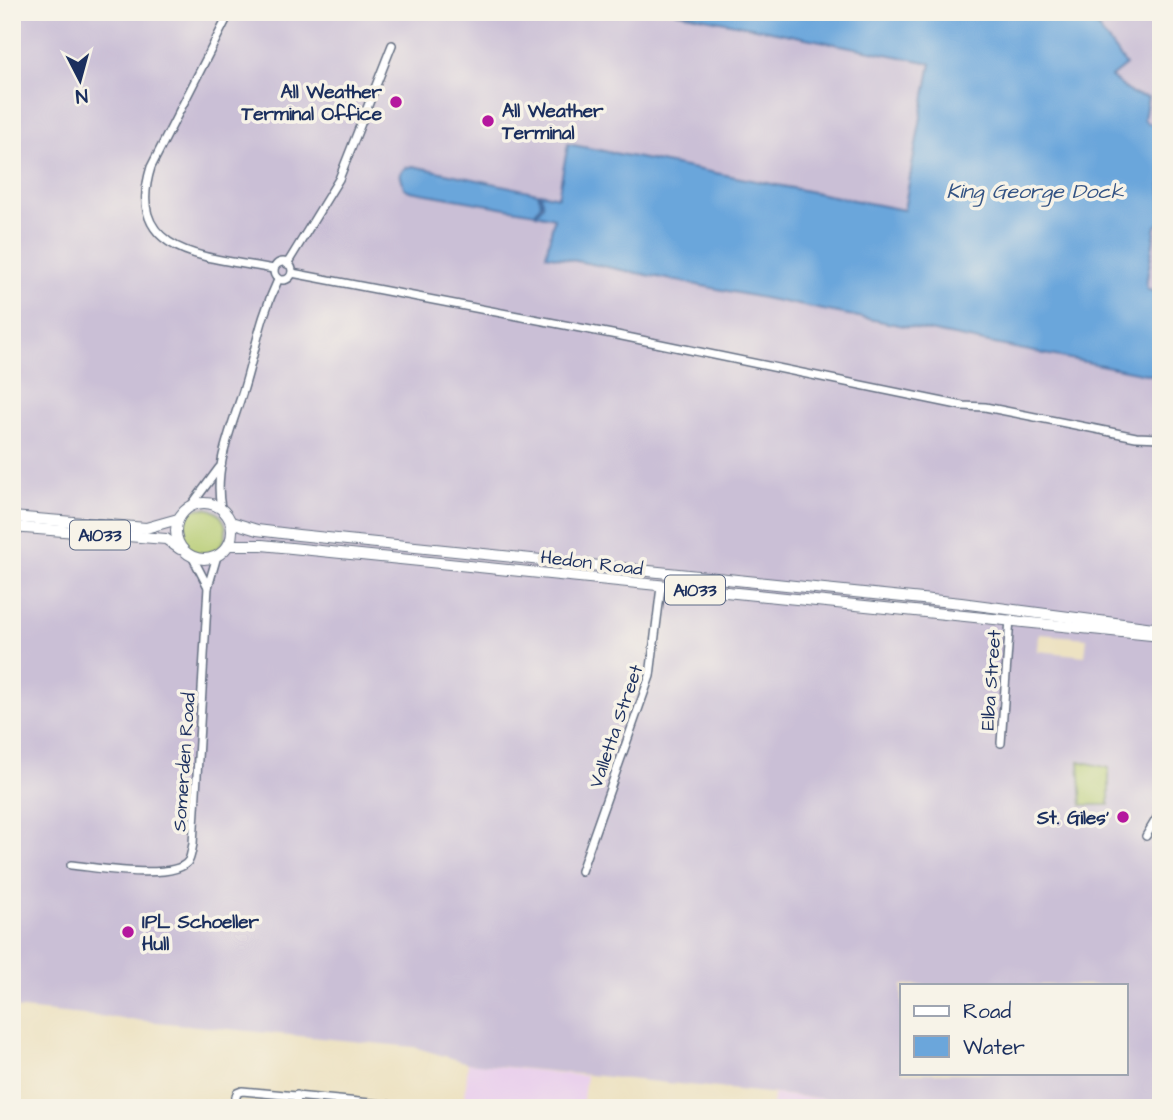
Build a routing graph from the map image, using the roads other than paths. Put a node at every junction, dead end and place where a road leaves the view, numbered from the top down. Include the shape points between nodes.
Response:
1 (230, 12) edge
2 (393, 45) dead end
3 (287, 264) junction
4 (274, 269) junction
5 (292, 273) junction
6 (278, 280) junction
7 (1161, 438) edge
8 (219, 468) junction
9 (190, 507) junction
10 (220, 508) junction
11 (12, 517) edge
12 (178, 519) junction
13 (231, 522) junction
14 (12, 527) edge
15 (229, 545) junction
16 (183, 551) junction
17 (217, 556) junction
18 (193, 558) junction
19 (208, 587) junction
20 (661, 587) junction
21 (1010, 619) junction
22 (1161, 629) edge
23 (1161, 636) edge
24 (1001, 743) dead end
25 (1161, 811) edge
26 (1146, 836) dead end
27 (71, 865) dead end
28 (581, 871) dead end
29 (297, 1095) junction
30 (366, 1105) edge
31 (233, 1108) edge
32 (296, 1108) edge
33 (423, 1108) edge

1 - 4 street via 150,167 145,213 168,243 187,252
2 - 3 street via 339,178
3 - 4 street via 279,263
3 - 5 street
4 - 6 street
5 - 6 street via 287,280
5 - 7 street via 963,406
6 - 8 street via 262,315
8 - 9 street
8 - 10 street
9 - 10 highway via 205,503
9 - 12 highway
10 - 13 highway
11 - 12 highway, A1033 via 146,528
12 - 16 highway via 176,536
13 - 15 highway
13 - 22 highway, Hedon Road / A1033 via 298,535 961,603
14 - 16 highway, A1033 via 166,539
15 - 17 highway
15 - 20 highway, Hedon Road / A1033
16 - 18 highway, A1033
17 - 18 highway
17 - 19 street, Somerden Road
18 - 19 street
19 - 27 street, Somerden Road via 189,861 178,869 162,871
20 - 21 highway, Hedon Road / A1033
20 - 28 street, Valletta Street via 650,676
21 - 23 highway, Hedon Road / A1033
21 - 24 street, Elba Street
25 - 26 street
29 - 30 street
29 - 31 street via 237,1093
29 - 32 street
30 - 33 street

